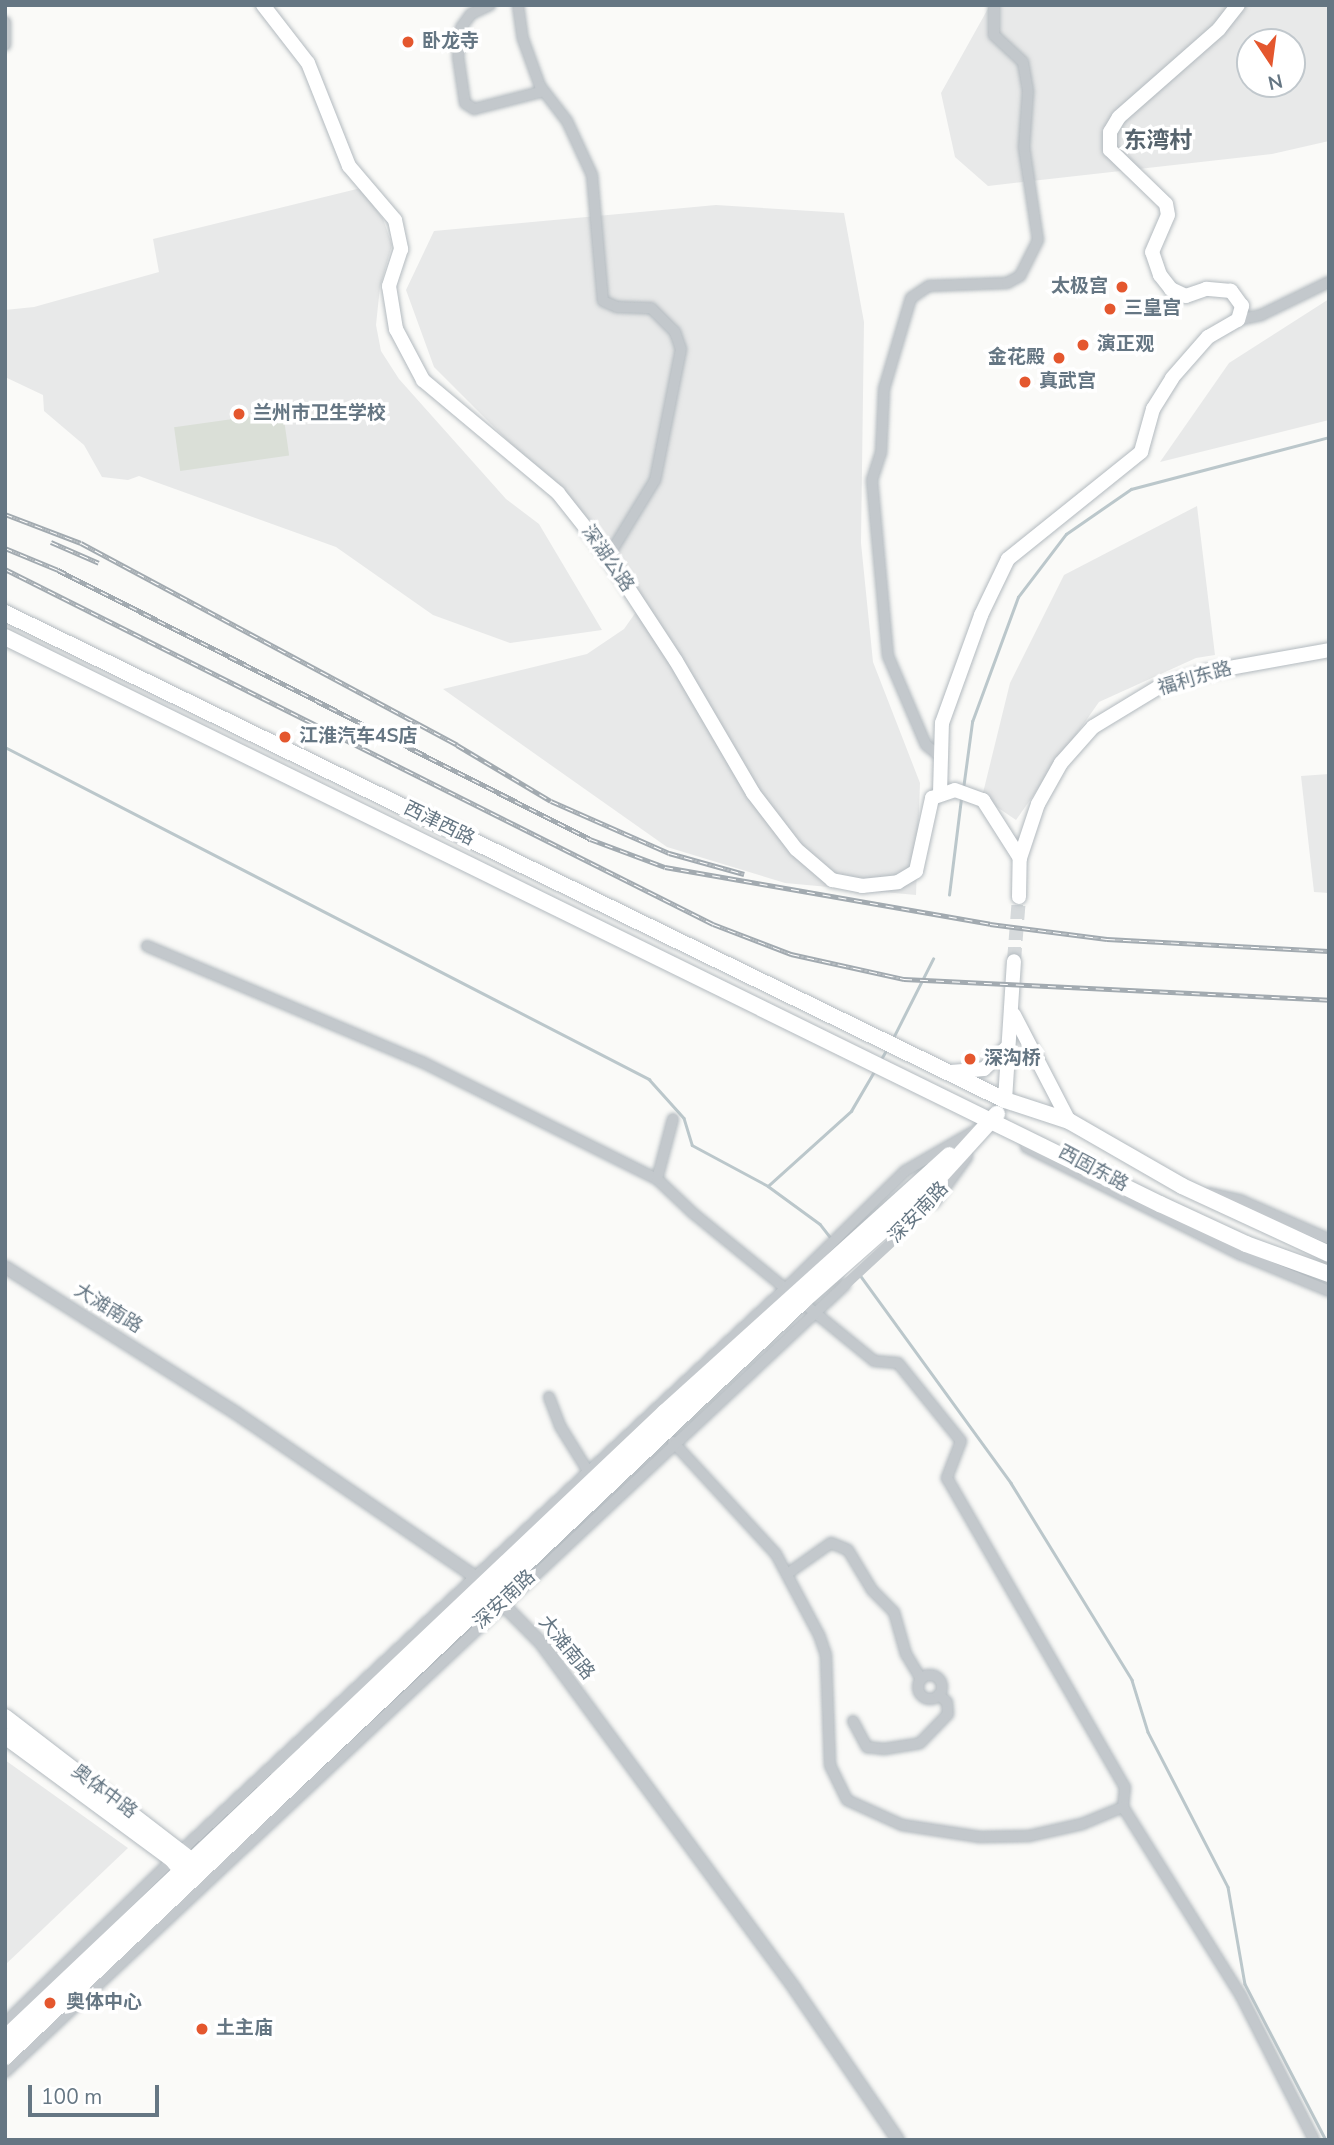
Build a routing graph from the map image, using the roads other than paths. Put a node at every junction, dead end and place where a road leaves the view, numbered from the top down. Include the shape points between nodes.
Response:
1 (263, 5) edge
2 (490, 5) edge
3 (518, 5) edge
4 (994, 5) edge
5 (1238, 5) edge
6 (5, 22) edge
7 (5, 45) edge
8 (544, 91) junction
9 (1329, 282) edge
10 (1238, 320) junction
11 (608, 557) junction
12 (5, 613) edge
13 (5, 637) edge
14 (1329, 650) edge
15 (941, 757) junction
16 (947, 791) junction
17 (1020, 858) junction
18 (1019, 897) tunnel mouth
19 (147, 946) dead end
20 (1014, 961) tunnel mouth
21 (1014, 1015) junction
22 (873, 1036) joint
23 (1009, 1045) junction
24 (862, 1056) joint
25 (950, 1072) junction
26 (1005, 1100) junction
27 (673, 1119) dead end
28 (994, 1120) junction
29 (1069, 1121) junction
30 (657, 1179) junction
31 (1182, 1186) junction
32 (920, 1187) junction
33 (1329, 1239) edge
34 (1329, 1254) edge
35 (5, 1266) edge
36 (1329, 1274) edge
37 (1329, 1291) edge
38 (800, 1299) junction
39 (549, 1397) dead end
40 (673, 1442) junction
41 (591, 1476) junction
42 (787, 1574) junction
43 (489, 1590) junction
44 (921, 1679) junction
45 (939, 1695) junction
46 (5, 1717) edge
47 (853, 1721) dead end
48 (5, 1736) edge
49 (1123, 1807) junction
50 (186, 1865) junction
51 (5, 2023) edge
52 (5, 2038) edge
53 (5, 2057) edge
54 (5, 2071) edge
55 (898, 2140) edge
56 (1314, 2140) edge

1 - 11 main road, 深湖公路 via 308,63 349,166 395,220 401,249 389,286 396,329 423,380 558,493
2 - 8 street via 471,14 461,28 458,55 465,103 474,109
3 - 8 street via 523,39
4 - 15 street via 994,35 1023,62 1028,91 1024,147 1038,240 1020,276 1007,283 929,286 911,298 884,389 881,453 872,480 888,656 926,745
5 - 10 main road via 1219,29 1119,117 1110,132 1110,150 1166,204 1168,215 1152,252 1160,275 1171,289 1186,296 1206,289 1231,291 1242,306
6 - 7 street
8 - 11 street via 567,121 592,175 603,301 617,307 651,308 676,332 681,349 655,480
9 - 10 street via 1261,315
10 - 15 main road via 1208,337 1172,378 1153,410 1142,452 1008,559 981,615 942,723
11 - 16 main road, 深湖公路 via 752,793 796,849 831,880 862,886 886,883 916,871 926,842 927,808
12 - 22 main road, 西津西路
13 - 24 main road, 西津西路
14 - 17 main road, 福利东路 via 1207,672 1159,687 1123,705 1093,727 1061,764 1038,804
15 - 16 main road
16 - 17 main road via 976,795
17 - 18 main road, 福利东路
19 - 30 street via 422,1062
20 - 21 main road
21 - 23 main road
21 - 29 main road
22 - 25 main road, 西固东路
23 - 25 main road via 984,1069
23 - 26 main road
24 - 28 main road, 西固东路
25 - 26 main road, 西固东路
26 - 28 main road
26 - 29 main road, 西固东路
27 - 30 street
28 - 32 main road, 深安南路
28 - 32 street, 深安南路
28 - 36 main road, 西固东路 via 1246,1244
28 - 37 street via 1028,1148 1242,1255
29 - 31 main road, 西固东路
30 - 38 street
31 - 33 street via 1240,1200
31 - 34 main road, 西固东路
32 - 38 main road, 深安南路 via 827,1263
32 - 38 street, 深安南路, bridge via 845,1285
35 - 43 street, 大滩南路 via 236,1413
38 - 40 street, 深安南路
38 - 41 main road, 深安南路
38 - 43 main road, 深安南路
38 - 49 street via 874,1361 898,1363 961,1441 947,1478 1125,1787
39 - 41 street via 560,1426
40 - 42 street via 776,1554
40 - 43 street, 深安南路
41 - 43 main road, 深安南路
42 - 44 street via 831,1544 848,1550 872,1590 894,1612 906,1654
42 - 49 street via 826,1656 830,1765 847,1800 902,1825 980,1837 1029,1836 1082,1824
43 - 50 main road, 深安南路
43 - 54 street, 深安南路
43 - 55 street, 大滩南路 via 541,1643 795,1989
44 - 45 street via 918,1688 922,1696
44 - 45 street via 929,1675 938,1678
45 - 47 street via 947,1702 948,1714 920,1743 867,1747
46 - 50 main road, 奥体中路
48 - 50 main road, 奥体中路
49 - 56 street via 1241,1996
50 - 51 street, 深安南路
50 - 52 main road, 深安南路
50 - 53 main road, 深安南路

